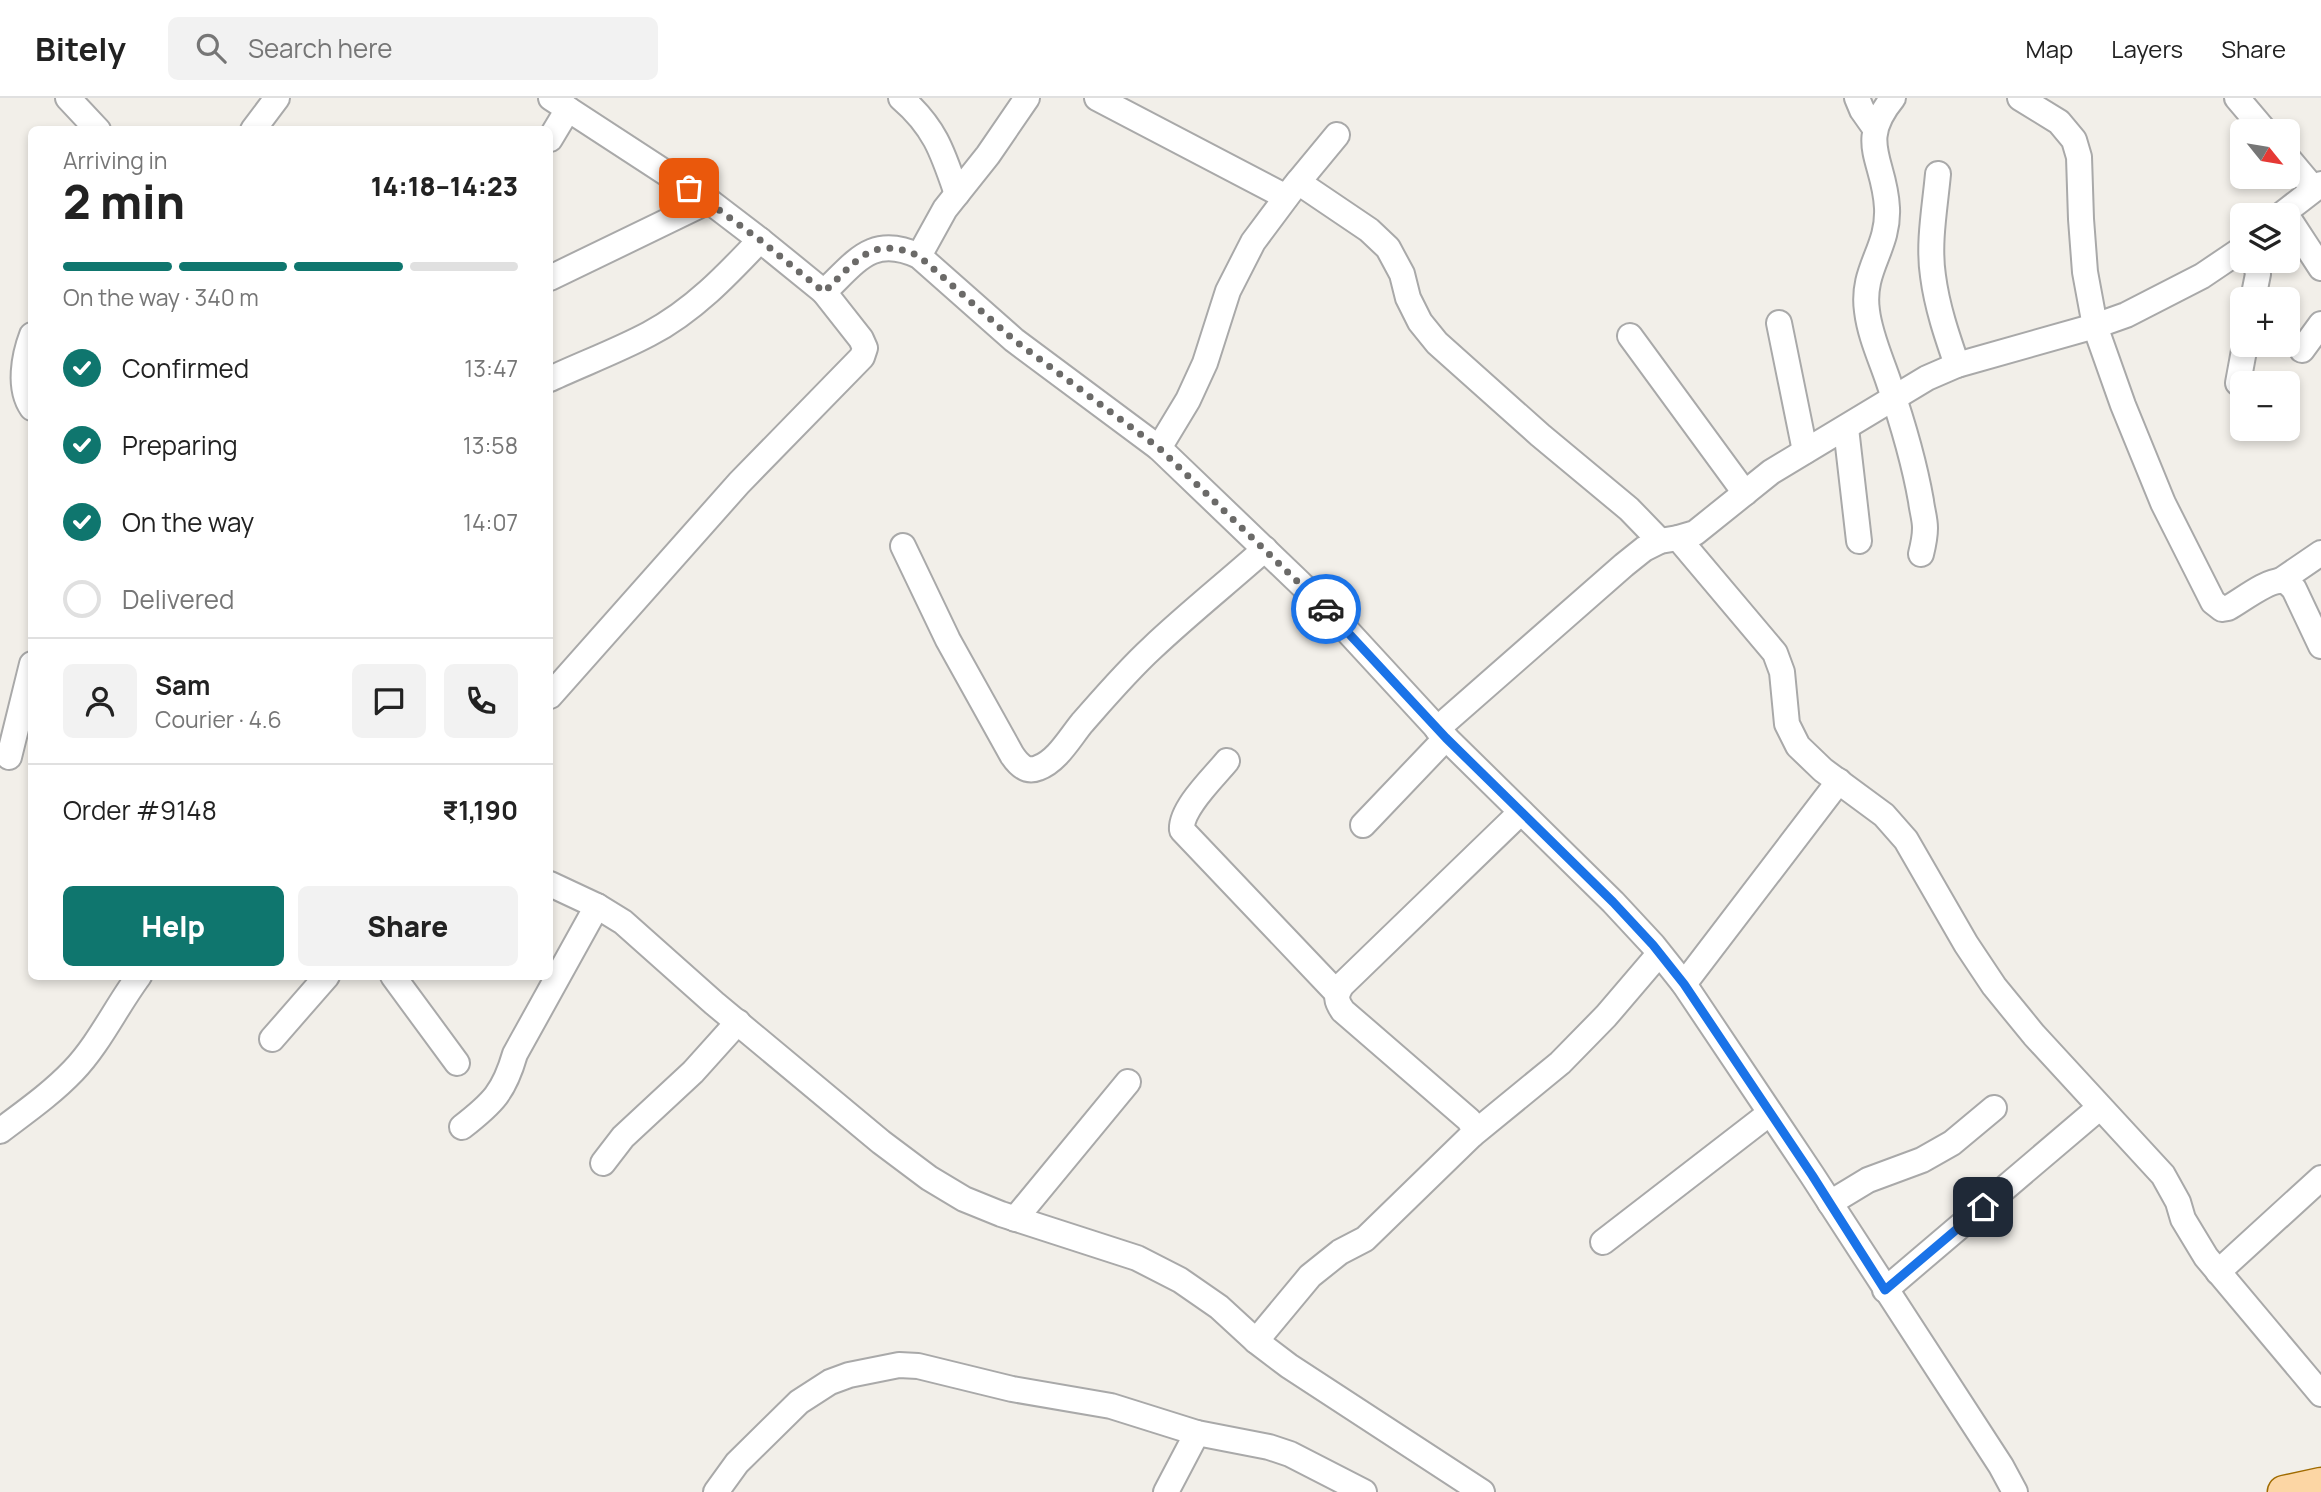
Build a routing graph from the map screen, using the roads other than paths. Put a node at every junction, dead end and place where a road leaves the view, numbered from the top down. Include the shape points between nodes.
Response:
1 (68, 98) edge
2 (277, 98) edge
3 (901, 98) edge
4 (1027, 98) edge
5 (1097, 98) edge
6 (1857, 98) edge
7 (1893, 98) edge
8 (2020, 98) edge
9 (2237, 98) edge
10 (560, 103) edge
11 (2255, 119) edge
12 (94, 126) edge
13 (256, 126) edge
14 (1874, 127) junction
15 (553, 128) edge
16 (1337, 135) dead end
17 (2300, 170) edge
18 (1938, 174) dead end
19 (2317, 186) edge
20 (1292, 189) junction
21 (957, 194) junction
22 (709, 201) junction
23 (2298, 203) edge
24 (2300, 237) edge
25 (760, 240) junction
26 (919, 256) junction
27 (2230, 257) edge
28 (2321, 268) edge
29 (553, 277) edge
30 (824, 292) junction
31 (1779, 323) dead end
32 (2321, 324) edge
33 (2095, 326) junction
34 (1630, 336) dead end
35 (28, 344) edge
36 (2302, 350) dead end
37 (1957, 365) junction
38 (553, 378) edge
39 (28, 398) edge
40 (1895, 399) junction
41 (1846, 428) junction
42 (1159, 448) junction
43 (1805, 451) junction
44 (1745, 493) junction
45 (1669, 540) junction
46 (1859, 541) dead end
47 (903, 546) dead end
48 (1265, 549) junction
49 (2321, 553) edge
50 (1921, 554) dead end
51 (2280, 580) junction
52 (2321, 646) edge
53 (28, 680) edge
54 (553, 693) edge
55 (1442, 733) junction
56 (9, 757) dead end
57 (1227, 761) dead end
58 (1839, 781) junction
59 (1521, 812) junction
60 (1363, 825) dead end
61 (553, 885) edge
62 (597, 906) junction
63 (1659, 954) junction
64 (136, 980) edge
65 (324, 980) edge
66 (396, 980) edge
67 (1684, 984) junction
68 (1337, 993) junction
69 (738, 1022) junction
70 (272, 1039) dead end
71 (457, 1063) dead end
72 (1128, 1082) dead end
73 (1994, 1108) dead end
74 (2099, 1108) junction
75 (1770, 1113) junction
76 (463, 1127) dead end
77 (0, 1130) edge
78 (1472, 1135) junction
79 (603, 1163) dead end
80 (2321, 1178) edge
81 (1830, 1203) junction
82 (1015, 1219) junction
83 (1603, 1241) dead end
84 (2218, 1272) junction
85 (1885, 1290) junction
86 (1256, 1341) junction
87 (2321, 1394) edge
88 (1198, 1433) junction
89 (2321, 1484) edge
90 (716, 1492) edge
91 (1166, 1492) edge
92 (1364, 1492) edge
93 (1482, 1492) edge
94 (2015, 1492) edge
95 (2284, 1492) edge

1 - 12 street
2 - 13 street
3 - 21 street via 926,123 944,154
4 - 21 street
5 - 20 street
6 - 14 street
7 - 14 street
8 - 33 street via 2059,122 2074,140 2079,157 2085,272
9 - 11 street
10 - 15 street
10 - 22 street
14 - 40 street via 1888,221 1866,282 1867,308
16 - 20 street
17 - 19 street
18 - 37 street via 1933,274
19 - 23 street
20 - 42 street via 1253,242 1228,291 1205,363
20 - 45 street via 1369,230 1388,248 1420,322 1437,343
21 - 26 street
22 - 25 street
22 - 29 street
24 - 28 street
25 - 30 street
25 - 38 street via 725,278 670,321
26 - 30 street via 903,249 877,249
26 - 42 street via 1014,340
27 - 33 street via 2160,299
30 - 54 street via 862,339 862,357 739,483
31 - 43 street
32 - 36 street
33 - 37 street
33 - 51 street via 2163,503 2213,601 2228,608
34 - 44 street
35 - 39 street via 24,387
37 - 40 street
40 - 41 street
40 - 50 street via 1918,483 1925,527
41 - 43 street
41 - 46 street
42 - 48 street
43 - 44 street
44 - 45 street via 1695,533
45 - 55 street via 1624,565
45 - 58 street via 1775,653 1782,672 1787,724 1798,746
47 - 48 street via 948,640 1012,755 1019,765 1035,770 1059,752 1150,649
48 - 55 street
49 - 51 street
51 - 52 street via 2294,589
53 - 56 street
55 - 59 street
55 - 60 street
57 - 68 street via 1187,811 1182,830
58 - 67 street
58 - 74 street via 1884,815 1906,840 1994,986
59 - 63 street
59 - 68 street
61 - 62 street
62 - 69 street via 643,938
62 - 76 street via 514,1054 499,1094
63 - 67 street
63 - 78 street via 1560,1063
64 - 77 street via 73,1071
65 - 70 street
66 - 71 street
67 - 75 street
68 - 78 street via 1336,1002 1343,1011 1469,1120
69 - 79 street via 693,1072 623,1137
69 - 82 street via 929,1178 964,1199
72 - 82 street
73 - 81 street via 1952,1143 1868,1180
74 - 84 street via 2163,1175 2183,1219
74 - 85 street
75 - 81 street
75 - 83 street
78 - 86 street via 1365,1239 1310,1276
80 - 84 street
81 - 85 street
82 - 86 street via 1138,1258 1219,1307
84 - 87 street
85 - 94 street
86 - 93 street
88 - 90 street via 1111,1406 899,1365 830,1382 799,1402 737,1463
88 - 91 street
88 - 92 street via 1290,1454
89 - 95 main road

